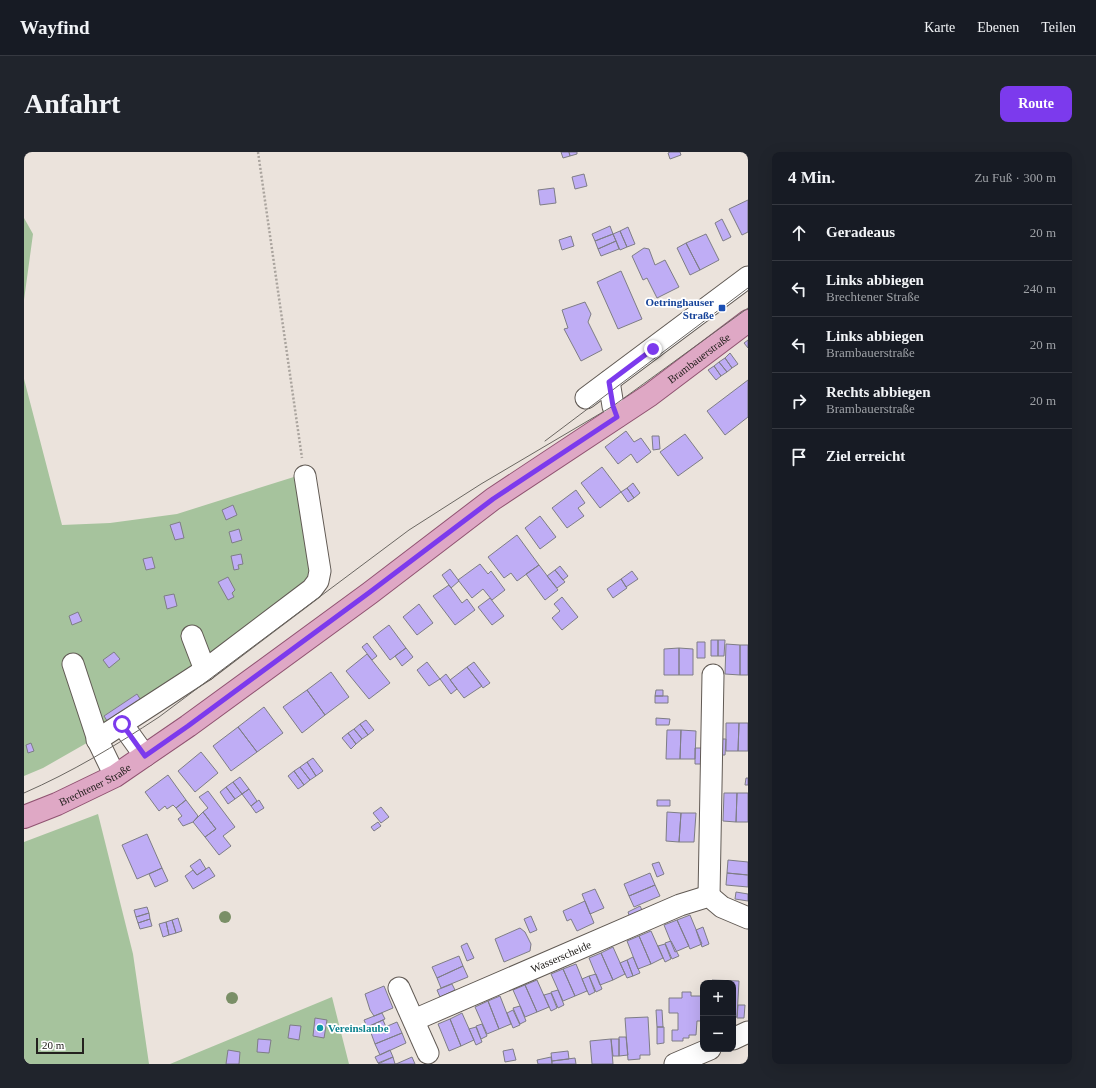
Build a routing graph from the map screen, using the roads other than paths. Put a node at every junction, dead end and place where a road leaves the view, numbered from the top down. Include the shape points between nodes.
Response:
1 (748, 277) edge
2 (748, 321) edge
3 (609, 382) junction
4 (650, 395) joint
5 (586, 398) dead end
6 (617, 417) junction
7 (305, 476) road end
8 (192, 636) dead end
9 (73, 664) dead end
10 (204, 670) junction
11 (713, 675) dead end
12 (122, 724) junction
13 (97, 740) junction
14 (145, 756) junction
15 (115, 776) junction
16 (24, 817) edge
17 (709, 896) junction
18 (748, 918) edge
19 (399, 988) dead end
20 (414, 1020) junction
21 (748, 1032) edge
22 (736, 1038) edge
23 (703, 1052) edge
24 (428, 1053) dead end
25 (675, 1064) edge

1 - 3 street
2 - 4 main road, Brambauerstraße
3 - 5 street
3 - 6 street
4 - 6 main road, Brechtener Straße
6 - 14 main road, Brechtener Straße via 493,499
7 - 10 street via 320,571 318,581 312,590
8 - 10 street
9 - 13 street
10 - 12 street
11 - 17 street
12 - 13 street
12 - 14 street
13 - 15 street
14 - 15 main road, Brechtener Straße
15 - 16 main road, Brechtener Straße
17 - 18 street via 722,907
17 - 20 street, Wasserscheide via 680,905
19 - 20 street
20 - 24 street
21 - 22 street
23 - 25 street

